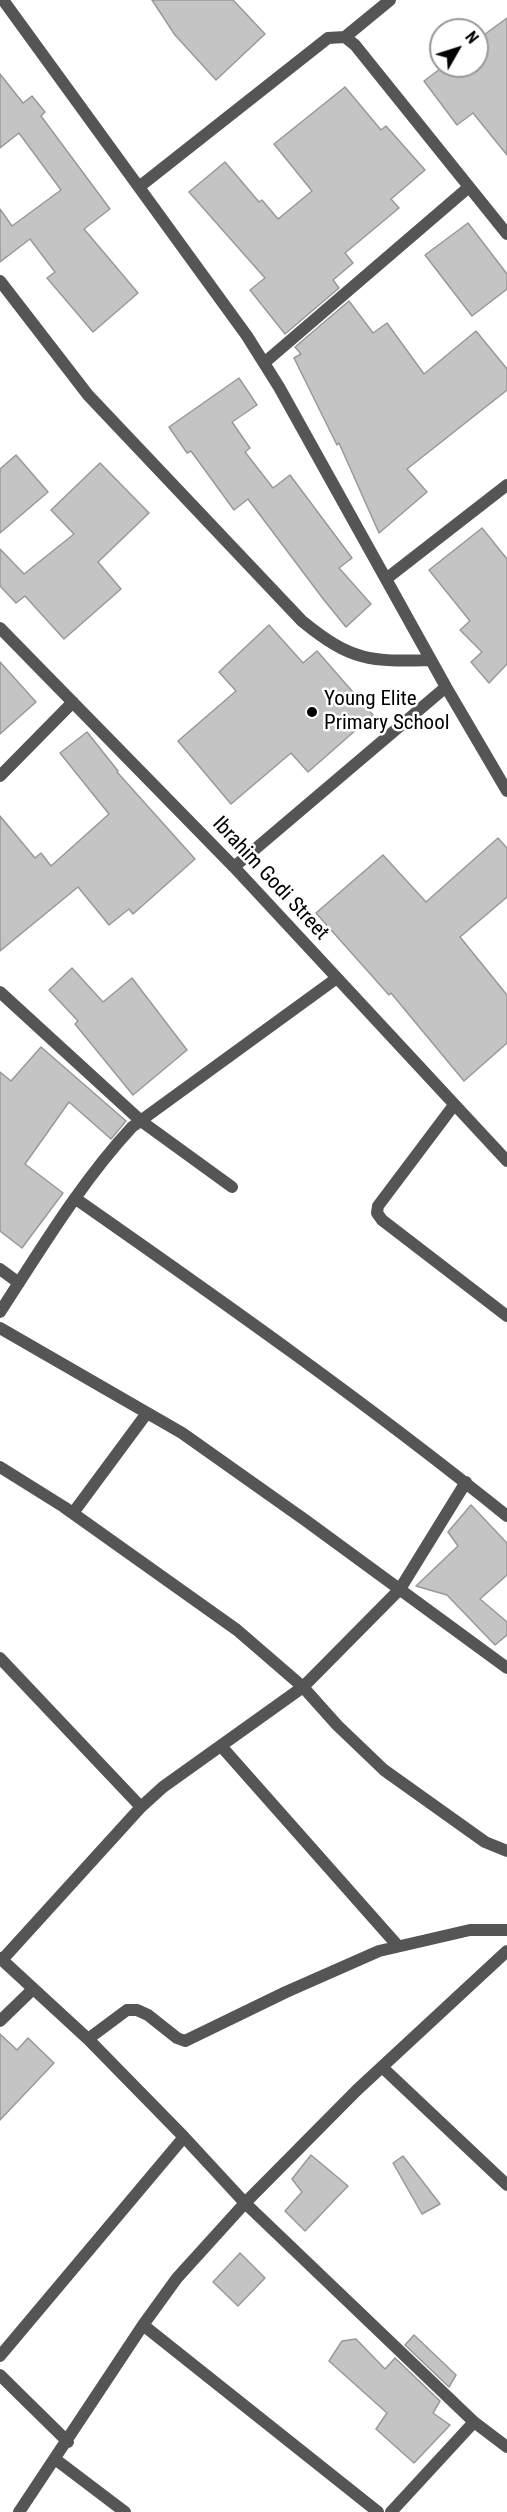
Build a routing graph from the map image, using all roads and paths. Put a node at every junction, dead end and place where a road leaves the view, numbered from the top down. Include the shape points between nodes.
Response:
1 (3, 0) edge
2 (390, 0) edge
3 (345, 37) junction
4 (139, 187) junction
5 (469, 187) junction
6 (507, 234) edge
7 (0, 281) edge
8 (264, 363) junction
9 (506, 489) edge
10 (386, 579) junction
11 (0, 628) edge
12 (431, 660) junction
13 (446, 687) junction
14 (73, 702) junction
15 (0, 776) edge
16 (507, 790) edge
17 (234, 867) junction
18 (337, 978) junction
19 (0, 992) edge
20 (454, 1105) junction
21 (141, 1121) junction
22 (507, 1161) edge
23 (232, 1187) dead end
24 (76, 1199) junction
25 (0, 1269) edge
26 (19, 1283) junction
27 (0, 1312) edge
28 (507, 1316) edge
29 (0, 1328) edge
30 (147, 1413) junction
31 (0, 1467) edge
32 (466, 1482) junction
33 (74, 1513) junction
34 (507, 1516) edge
35 (400, 1589) junction
36 (0, 1659) edge
37 (507, 1668) edge
38 (303, 1687) junction
39 (221, 1746) junction
40 (141, 1808) junction
41 (507, 1851) edge
42 (507, 1930) edge
43 (398, 1946) junction
44 (507, 1951) edge
45 (1, 1959) edge
46 (32, 1990) junction
47 (0, 2021) edge
48 (88, 2039) junction
49 (382, 2067) junction
50 (184, 2137) junction
51 (507, 2185) edge
52 (245, 2203) junction
53 (143, 2325) junction
54 (0, 2356) edge
55 (0, 2375) edge
56 (474, 2422) junction
57 (68, 2442) junction
58 (507, 2447) edge
59 (55, 2459) junction
60 (19, 2512) edge
61 (125, 2512) edge
62 (378, 2512) edge
63 (391, 2512) edge

1 - 4 street
2 - 3 street
3 - 4 street via 328,38
3 - 5 street
4 - 8 street
5 - 6 street
5 - 8 street
7 - 12 street via 88,395 302,621 326,641 351,654 382,662
8 - 10 street
9 - 10 street
10 - 12 street
11 - 14 street, Ibrahim Godi Street
12 - 13 street
13 - 16 street
13 - 17 street
14 - 15 street
14 - 17 street, Ibrahim Godi Street
17 - 18 street, Ibrahim Godi Street
18 - 20 street, Ibrahim Godi Street
18 - 21 street
19 - 21 street
20 - 22 street, Ibrahim Godi Street
20 - 28 street via 378,1206 377,1213
21 - 23 street
21 - 24 street via 118,1142
24 - 26 street
24 - 32 street via 235,1310
25 - 26 street
26 - 27 street
29 - 30 street
30 - 33 street
30 - 35 street via 182,1433
31 - 33 street
32 - 34 street
32 - 35 street
33 - 38 street via 237,1630
35 - 37 street
35 - 38 street
36 - 40 street
38 - 39 street
38 - 41 street via 384,1770 486,1842
39 - 40 street
39 - 43 street
40 - 45 street
42 - 43 street via 470,1930
43 - 48 street via 286,1992 185,2041 137,2010 127,2010
44 - 49 street
45 - 46 street
46 - 47 street
46 - 48 street
48 - 50 street
49 - 51 street
49 - 52 street
50 - 52 street
50 - 54 street
52 - 53 street via 177,2278
52 - 56 street
53 - 57 street
53 - 62 street
55 - 57 street
56 - 58 street
56 - 63 street
57 - 59 street
59 - 60 street
59 - 61 street

